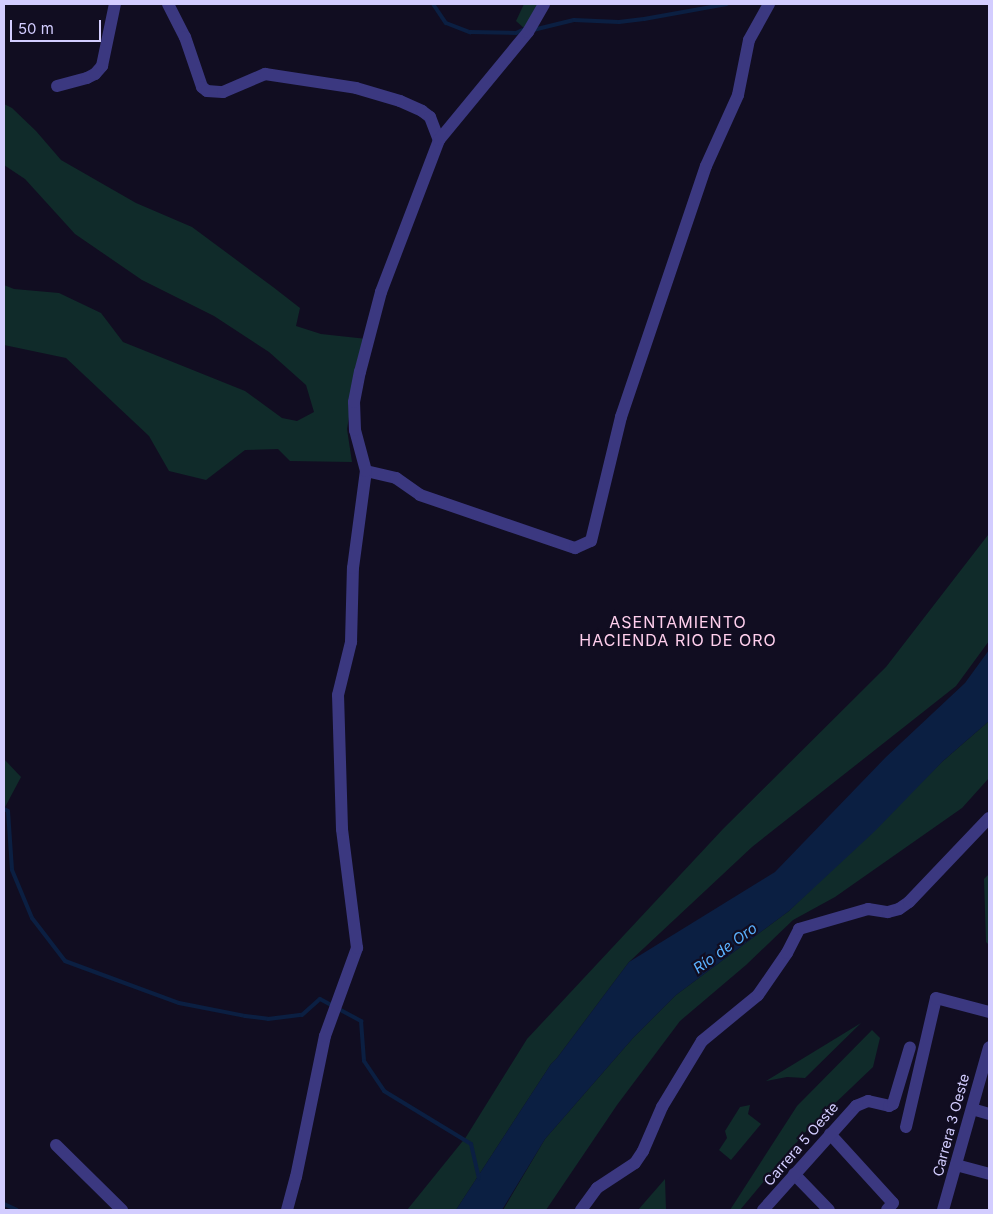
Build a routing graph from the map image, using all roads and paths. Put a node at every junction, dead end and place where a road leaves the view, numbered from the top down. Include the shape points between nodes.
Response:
1 (115, 4) edge
2 (168, 4) edge
3 (544, 4) edge
4 (769, 4) edge
5 (57, 86) dead end
6 (439, 140) junction
7 (366, 471) junction
8 (989, 818) edge
9 (989, 1012) edge
10 (910, 1047) dead end
11 (988, 1054) edge
12 (972, 1109) junction
13 (989, 1114) edge
14 (906, 1127) dead end
15 (830, 1134) junction
16 (56, 1146) dead end
17 (956, 1165) junction
18 (794, 1174) junction
19 (989, 1174) edge
20 (122, 1210) edge
21 (287, 1210) edge
22 (581, 1210) edge
23 (763, 1210) edge
24 (829, 1210) edge
25 (887, 1210) edge
26 (943, 1210) edge

1 - 5 street via 102,66 87,78
2 - 6 street via 206,91 223,92 264,74 356,88 422,111 430,117
3 - 6 street via 528,32
4 - 7 street via 749,40 738,95 706,166 621,417 591,541 575,548 420,495 396,478
6 - 7 street via 381,292 360,372 354,402 355,430
7 - 21 street via 353,568 352,642 338,695 342,829 357,948 325,1036
8 - 22 street via 899,909 888,912 868,909 799,929 758,995 702,1041 662,1108 635,1163 597,1188
9 - 14 street via 936,998
10 - 15 street, Carrera 5 Oeste via 893,1104 868,1102 856,1106
11 - 12 street, Carrera 3 Oeste
12 - 13 street
12 - 17 street, Carrera 3 Oeste
15 - 18 street, Carrera 5 Oeste
15 - 25 street via 893,1204
16 - 20 street
17 - 19 street
17 - 26 street, Carrera 3 Oeste
18 - 23 street, Carrera 5 Oeste
18 - 24 street

